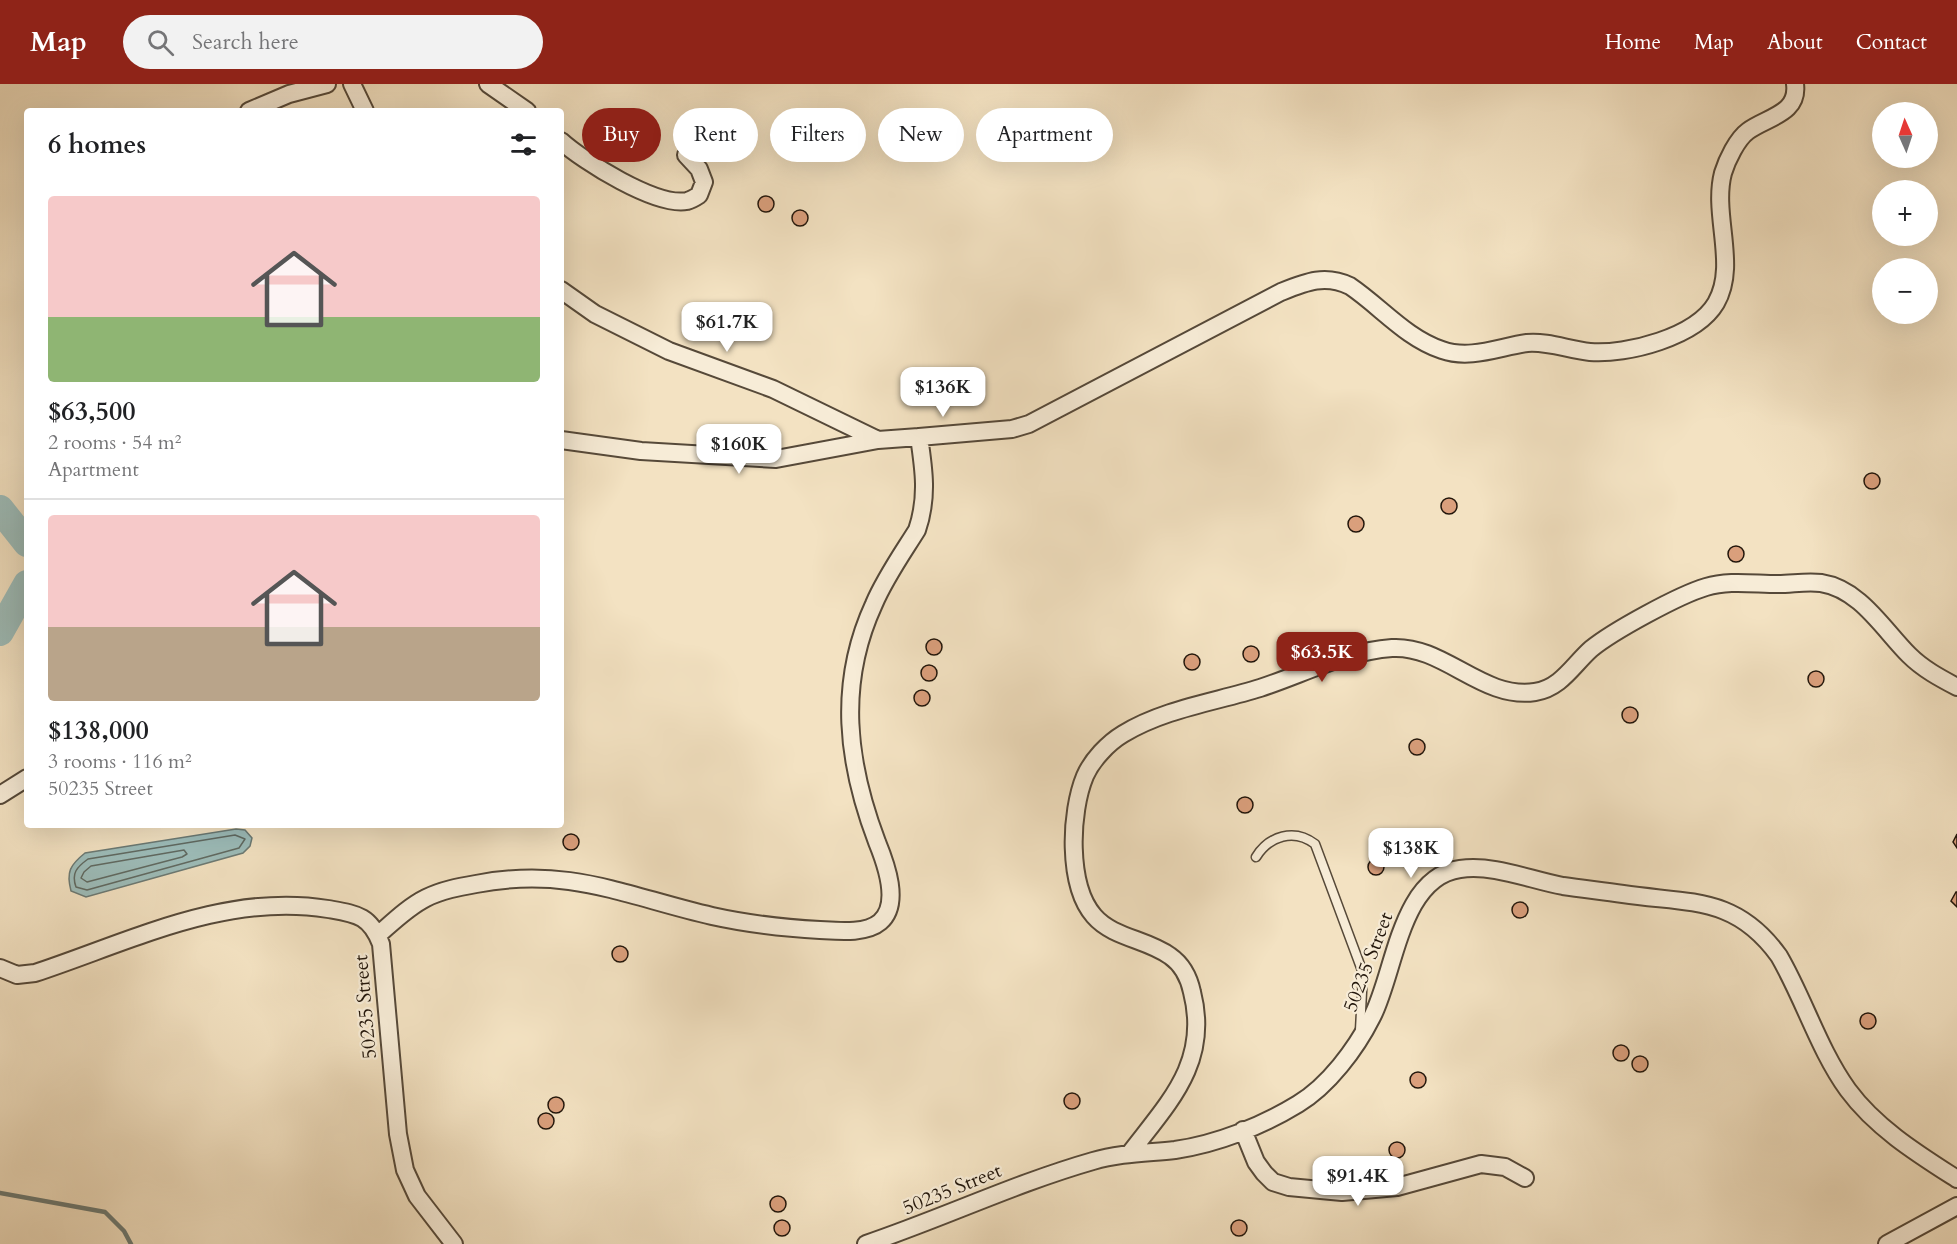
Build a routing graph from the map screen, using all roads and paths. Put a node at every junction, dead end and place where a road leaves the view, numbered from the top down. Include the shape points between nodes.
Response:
1 (327, 84) edge
2 (352, 84) edge
3 (488, 84) edge
4 (1795, 84) edge
5 (256, 108) edge
6 (364, 108) edge
7 (523, 108) edge
8 (564, 144) edge
9 (692, 162) edge
10 (564, 292) edge
11 (920, 437) junction
12 (564, 440) edge
13 (878, 440) junction
14 (1957, 687) edge
15 (24, 780) edge
16 (0, 795) edge
17 (1256, 857) dead end
18 (378, 935) junction
19 (0, 968) edge
20 (1359, 1037) junction
21 (1243, 1130) junction
22 (1130, 1154) junction
23 (1525, 1178) dead end
24 (1957, 1179) edge
25 (1957, 1206) edge
26 (454, 1244) edge
27 (866, 1244) edge
28 (1887, 1244) edge

1 - 5 street
2 - 6 street
3 - 7 street
4 - 11 street via 1793,102 1787,111 1746,132 1723,174 1720,195 1724,281 1718,299 1706,316 1657,342 1609,352 1528,343 1458,354 1417,339 1350,286 1322,279 1281,292 1029,424
8 - 9 street via 629,184 662,198 686,201 699,195 704,182
10 - 13 street via 595,314 669,351 773,388
11 - 13 street
11 - 18 street via 926,492 921,517 874,603 851,682 853,764 888,880 890,899 882,921 861,929 797,928 711,916 560,878 519,878 437,894 406,911
12 - 13 street via 641,451 776,459
14 - 22 street via 1912,658 1863,605 1838,588 1820,583 1726,583 1705,587 1611,635 1590,650 1566,676 1538,692 1506,691 1429,655 1392,648 1333,661 1160,718 1120,736 1085,775 1074,834 1075,870 1081,893 1094,916 1113,931 1170,955 1181,967 1192,992 1197,1031 1194,1056 1182,1081
15 - 16 street
17 - 20 lane via 1263,847 1284,836 1306,837 1315,844 1363,973
18 - 19 street, 50235 Street via 364,917 309,906 226,910 35,973 17,975
18 - 26 street, 50235 Street via 405,1170 422,1204
20 - 21 street, 50235 Street via 1336,1071 1300,1103
20 - 24 street, 50235 Street via 1381,996 1407,918 1418,896 1437,876 1478,868 1563,886 1708,905 1732,912 1765,936 1794,982 1834,1067 1864,1110 1910,1149
21 - 22 street, 50235 Street via 1177,1149
21 - 23 street via 1264,1173 1273,1182 1289,1187 1342,1192 1397,1186 1481,1164 1505,1167
22 - 27 street, 50235 Street via 1032,1180
25 - 28 street

